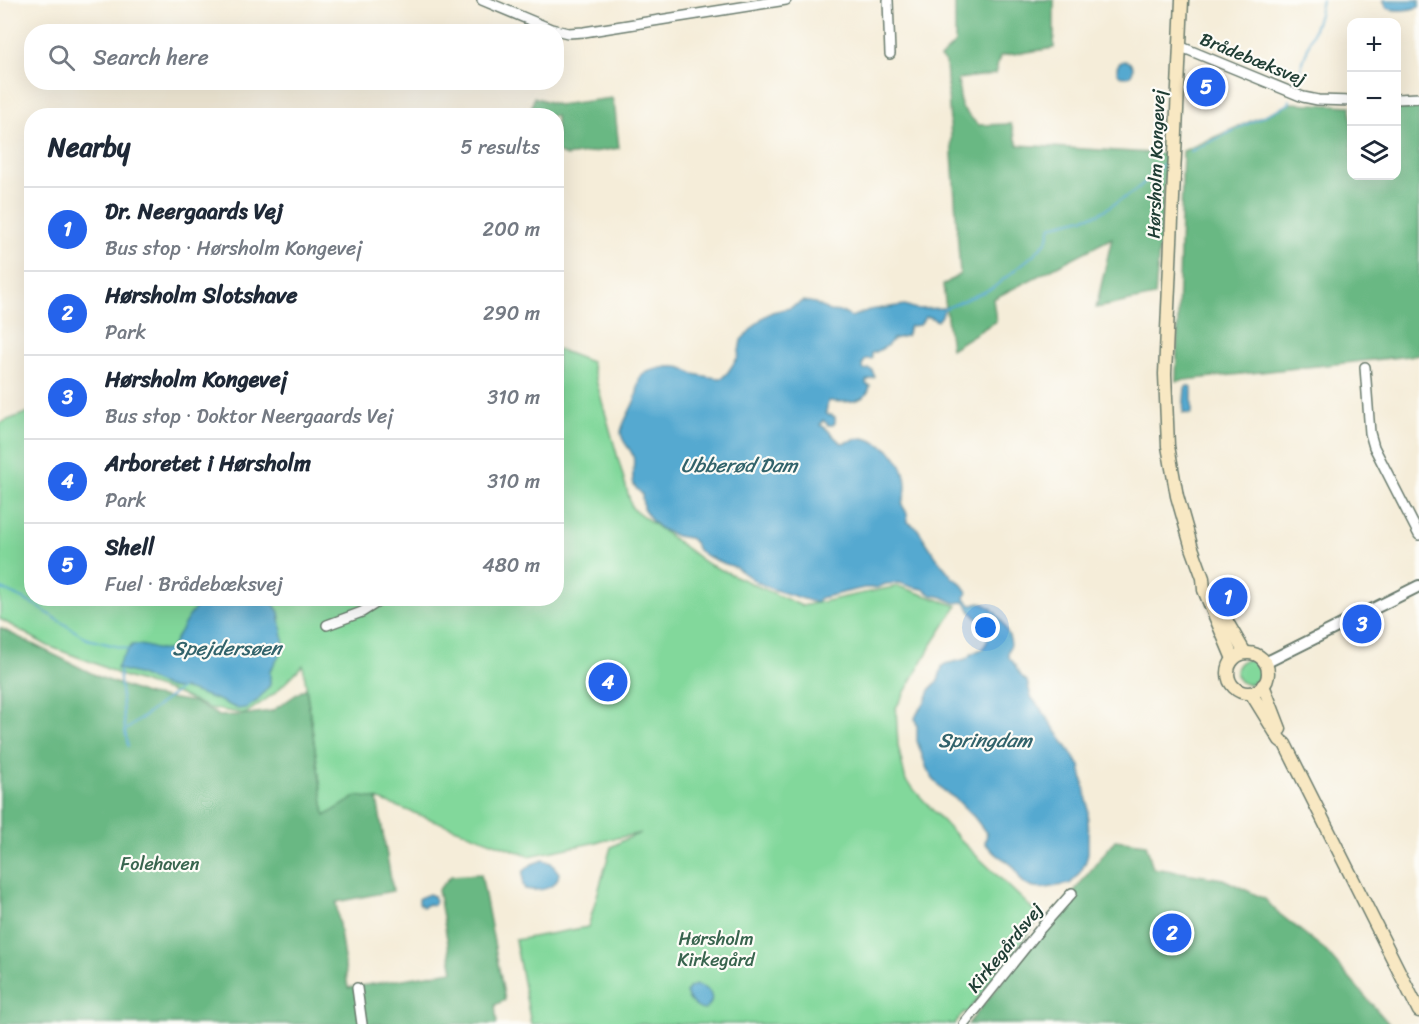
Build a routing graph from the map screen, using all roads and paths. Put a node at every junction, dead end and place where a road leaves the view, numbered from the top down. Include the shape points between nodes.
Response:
1 (482, 0) edge
2 (786, 0) edge
3 (888, 0) edge
4 (1182, 0) edge
5 (539, 24) edge
6 (564, 32) edge
7 (1179, 46) junction
8 (890, 54) dead end
9 (1419, 98) edge
10 (1401, 99) edge
11 (1347, 101) edge
12 (1365, 367) dead end
13 (1419, 535) edge
14 (1203, 578) junction
15 (1419, 586) edge
16 (371, 606) edge
17 (327, 626) dead end
18 (1245, 653) junction
19 (1233, 660) junction
20 (1265, 663) junction
21 (1263, 685) junction
22 (1251, 693) junction
23 (1285, 744) junction
24 (1072, 893) dead end
25 (357, 988) dead end
26 (1419, 1011) edge
27 (362, 1024) edge
28 (964, 1024) edge

1 - 5 street
2 - 6 street
3 - 8 street
4 - 7 main road, Hørsholm Kongevej
7 - 11 street, Brådebæksvej via 1303,97
7 - 14 main road, Hørsholm Kongevej via 1165,384 1168,446 1177,496
9 - 10 street
12 - 13 street via 1374,447
14 - 18 main road, Hørsholm Kongevej
14 - 19 main road, Hørsholm Kongevej via 1204,590
15 - 20 street
16 - 17 street
18 - 19 main road
18 - 20 main road
19 - 22 main road via 1228,670 1230,682 1241,692
20 - 21 main road via 1267,678
21 - 22 main road
21 - 23 main road
22 - 23 main road
23 - 26 main road
24 - 28 street, Kirkegårdsvej
25 - 27 street

